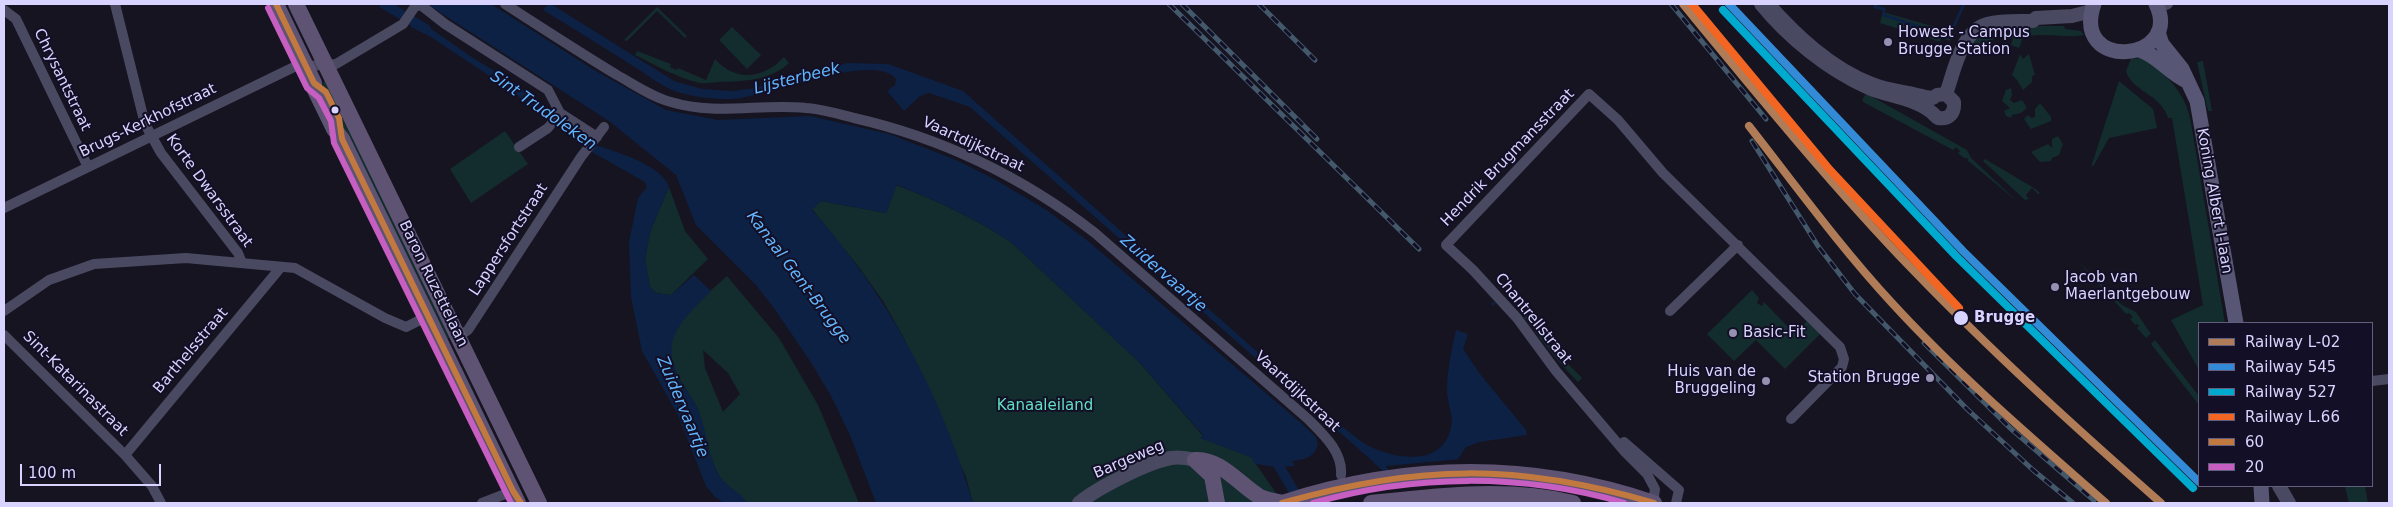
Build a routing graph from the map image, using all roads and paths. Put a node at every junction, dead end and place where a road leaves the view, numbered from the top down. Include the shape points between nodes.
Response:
1 (115, 4) edge
2 (276, 4) edge
3 (296, 4) edge
4 (505, 4) edge
5 (1761, 4) edge
6 (1768, 4) edge
7 (2161, 5) edge
8 (2093, 7) edge
9 (4, 10) edge
10 (2064, 20) junction
11 (2092, 27) junction
12 (2158, 32) junction
13 (2139, 50) junction
14 (326, 65) junction
15 (306, 66) junction
16 (2181, 75) junction
17 (1936, 101) junction
18 (556, 117) junction
19 (604, 128) dead end
20 (151, 136) junction
21 (592, 143) junction
22 (519, 147) dead end
23 (88, 167) junction
24 (4, 208) edge
25 (1446, 245) joint
26 (1738, 245) junction
27 (242, 263) junction
28 (281, 267) junction
29 (4, 310) edge
30 (1670, 311) dead end
31 (428, 316) junction
32 (2236, 322) edge
33 (4, 335) edge
34 (458, 337) junction
35 (2389, 379) edge
36 (2373, 381) edge
37 (1594, 414) junction
38 (1791, 419) dead end
39 (125, 455) junction
40 (1195, 460) junction
41 (1340, 475) dead end
42 (2261, 487) edge
43 (2280, 487) edge
44 (523, 498) edge
45 (1402, 501) edge
46 (161, 503) edge
47 (482, 503) edge
48 (1079, 503) edge
49 (1217, 503) edge
50 (1282, 503) edge
51 (1371, 503) edge
52 (1573, 503) edge
53 (1654, 503) edge
54 (1676, 503) edge
55 (2262, 503) edge
56 (2289, 503) edge

1 - 20 street, Korte Dwarsstraat via 145,124
2 - 15 main road, Baron Ruzettelaan
3 - 14 main road, Baron Ruzettelaan
4 - 41 street, Vaartdijkstraat via 608,69 670,102 718,110 811,108 890,126 926,138 1026,186 1060,206 1095,233 1308,419 1327,438 1336,453
5 - 17 street via 1794,38 1836,69 1870,88 1902,98
6 - 17 street via 1803,40 1862,80
7 - 12 main road
8 - 10 street
8 - 11 main road
9 - 23 street, Chrysantstraat via 16,19
10 - 11 street
10 - 17 street via 2036,18 1978,27 1965,43
11 - 13 main road via 2100,42 2114,52
12 - 13 main road
12 - 16 main road, Koning Albert I-laan
13 - 16 main road, Koning Albert I-laan
14 - 15 street
14 - 18 street via 336,64 406,20 416,4 548,90
14 - 34 main road, Baron Ruzettelaan
15 - 20 street, Brugs-Kerkhofstraat via 294,67
15 - 31 main road, Baron Ruzettelaan
16 - 32 main road, Koning Albert I-laan via 2197,101
18 - 21 street
18 - 22 street via 548,128
19 - 21 street, Lappersfortstraat
20 - 23 street, Brugs-Kerkhofstraat
20 - 27 street, Korte Dwarsstraat via 238,253
21 - 34 street, Lappersfortstraat via 468,330
23 - 24 street, Brugs-Kerkhofstraat
25 - 26 street, Hendrik Brugmansstraat via 1589,94 1618,120 1663,173
25 - 37 street, Chantrellstraat via 1517,318 1556,371
26 - 30 street
26 - 38 street, Hendrik Brugmansstraat via 1840,347 1844,359 1842,367
27 - 28 street
27 - 29 street via 186,258 94,264 48,280
28 - 31 street via 295,268 406,327
28 - 39 street, Barthelsstraat
31 - 44 main road, Baron Ruzettelaan
33 - 39 street, Sint-Katarinastraat
34 - 44 main road, Baron Ruzettelaan
35 - 36 street
37 - 53 street, Chantrellstraat via 1652,480
37 - 54 street, Chantrellstraat via 1679,490
39 - 46 street, Sint-Katarinastraat via 152,486
40 - 48 street, Bargeweg via 1182,457 1161,461 1112,483
40 - 49 main road via 1212,476
40 - 50 main road via 1202,459 1225,470 1261,498
42 - 55 main road
43 - 56 street
44 - 47 street
45 - 51 main road
45 - 52 main road via 1475,495 1532,496
50 - 53 main road via 1393,478 1471,471 1563,479

